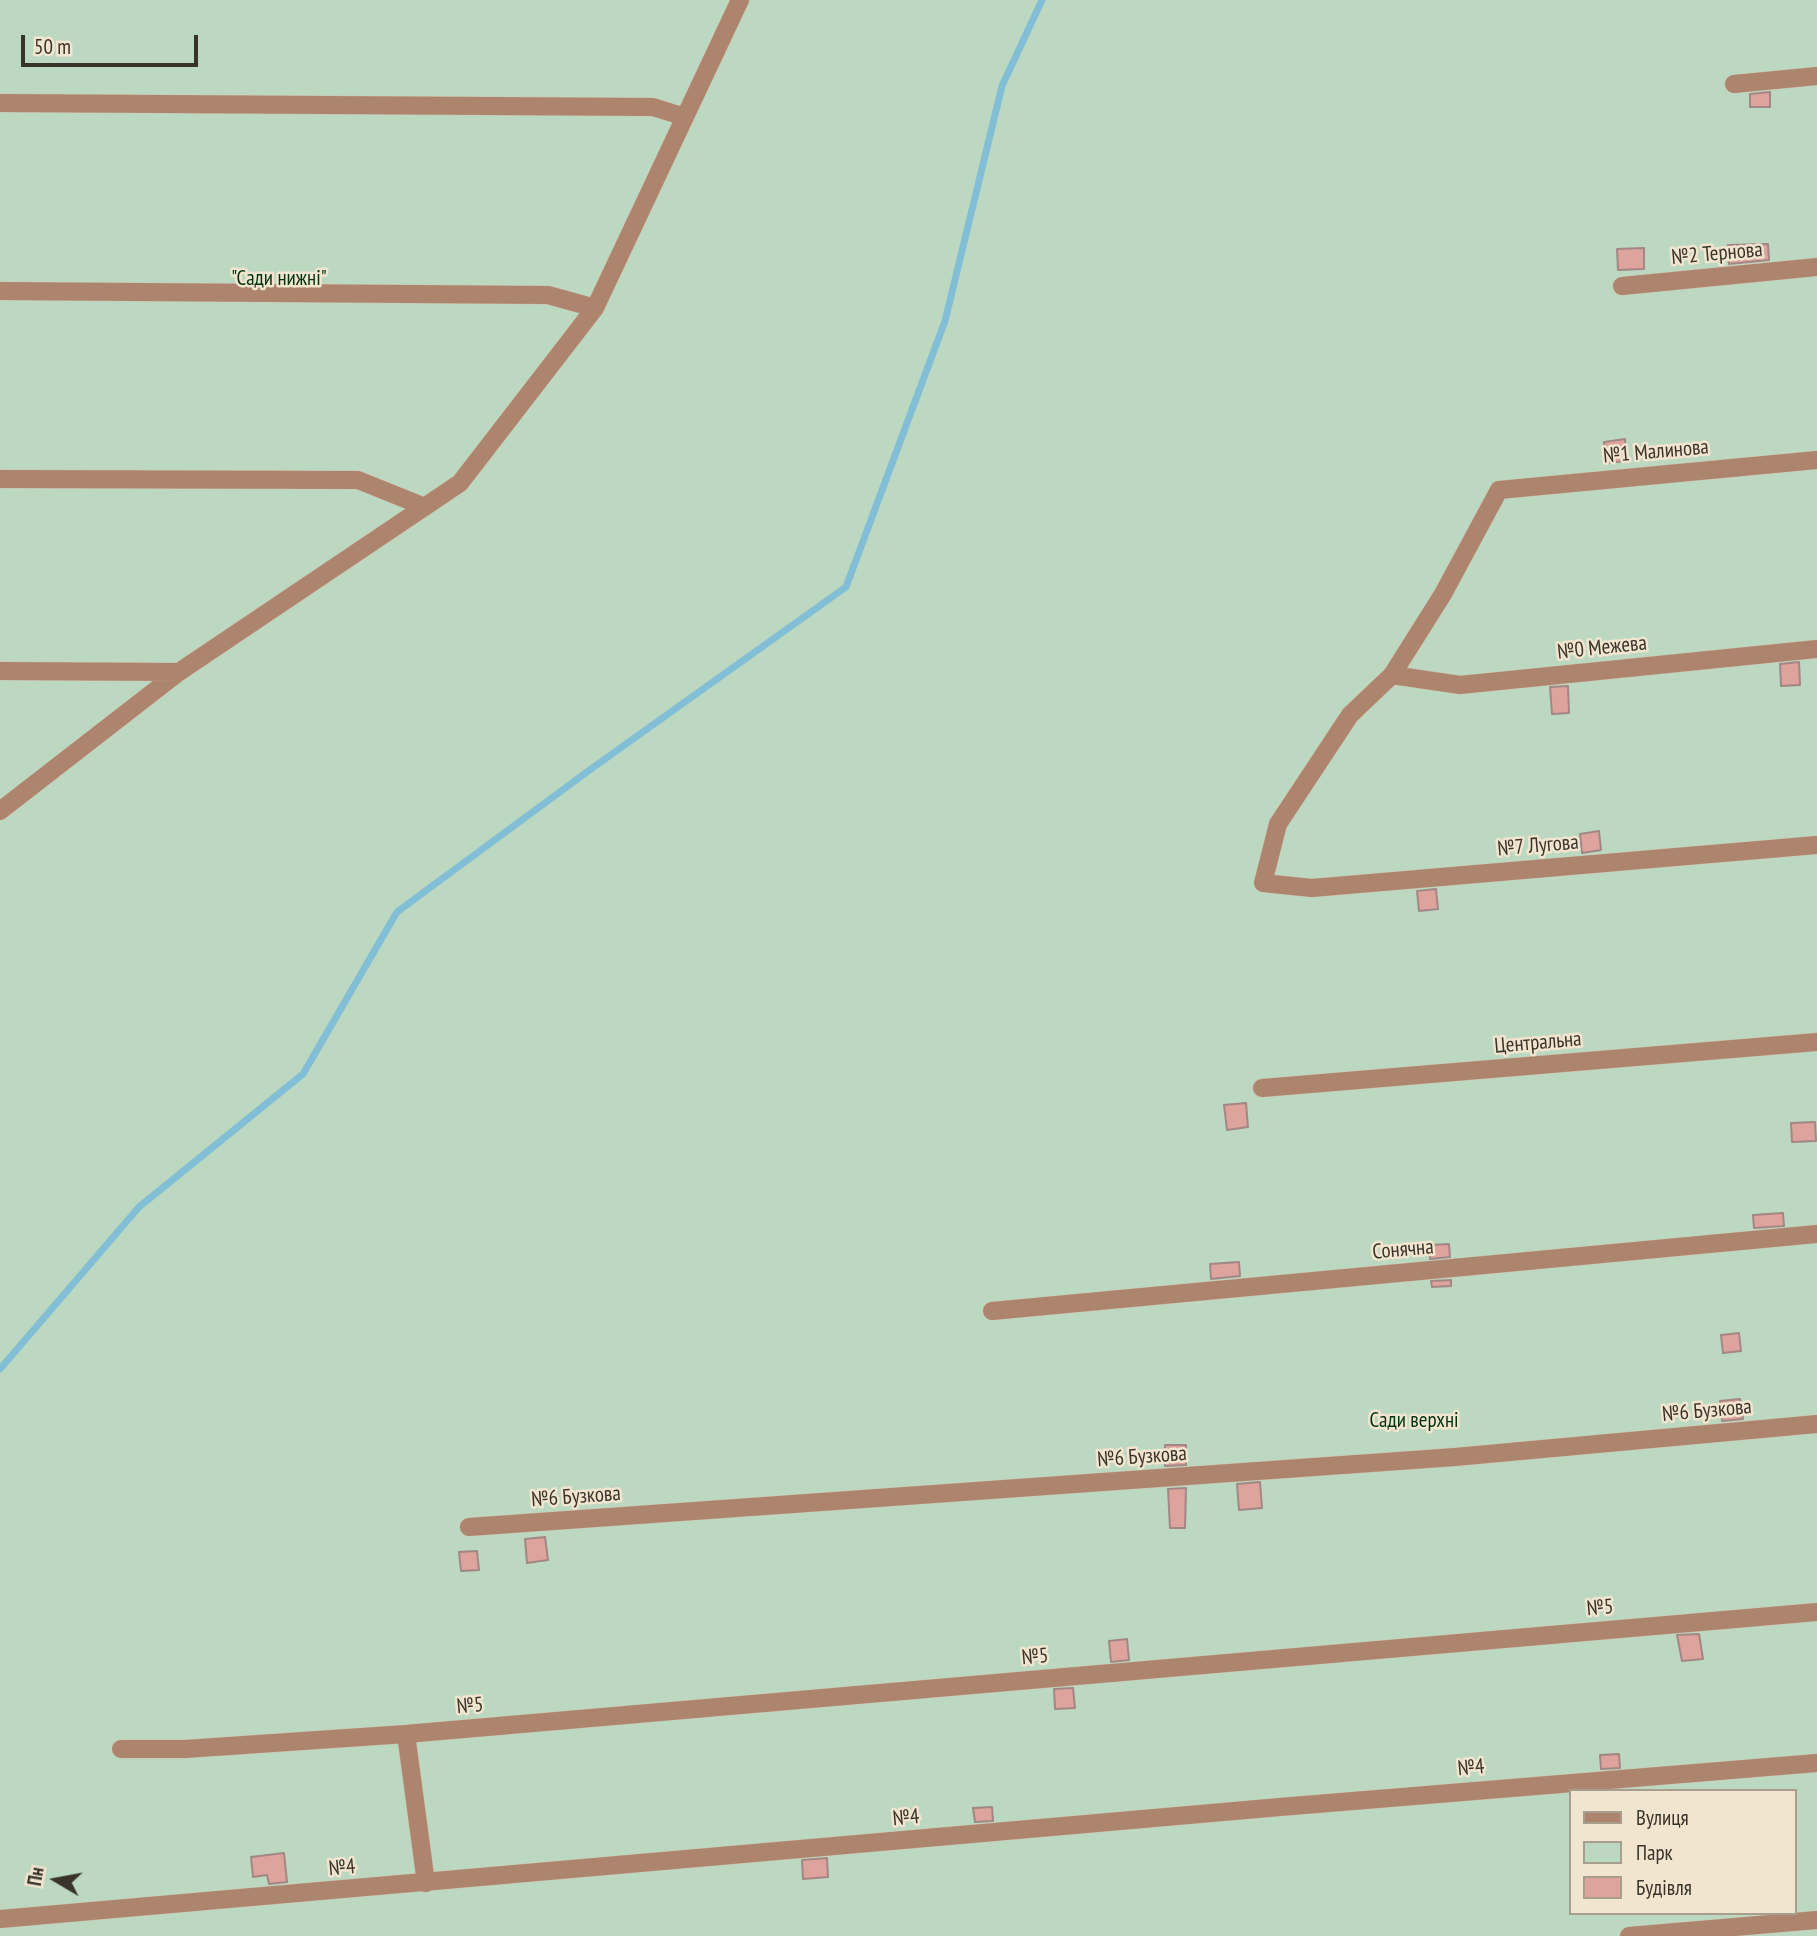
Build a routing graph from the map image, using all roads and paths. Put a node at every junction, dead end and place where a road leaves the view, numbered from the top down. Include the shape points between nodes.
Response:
1 (740, 0) edge
2 (1817, 76) edge
3 (1734, 84) dead end
4 (0, 103) edge
5 (685, 117) junction
6 (1817, 267) edge
7 (1622, 286) dead end
8 (0, 291) edge
9 (595, 308) junction
10 (1817, 460) edge
11 (0, 479) edge
12 (425, 506) junction
13 (1817, 649) edge
14 (0, 670) edge
15 (179, 672) junction
16 (1392, 676) junction
17 (0, 811) edge
18 (1817, 845) edge
19 (1817, 1042) edge
20 (1262, 1088) dead end
21 (1817, 1234) edge
22 (992, 1311) dead end
23 (1817, 1424) edge
24 (469, 1527) dead end
25 (1817, 1612) edge
26 (406, 1734) junction
27 (121, 1749) dead end
28 (1817, 1763) edge
29 (426, 1884) junction
30 (0, 1919) edge
31 (1817, 1920) edge
32 (1629, 1936) edge

1 - 5 lane
2 - 3 lane
4 - 5 lane via 653,107
5 - 9 lane
6 - 7 lane, №2 Тернова
8 - 9 lane via 548,295
9 - 12 lane via 460,483
10 - 16 lane, №1 Малинова via 1499,490
11 - 12 lane via 358,480
12 - 15 lane
13 - 16 lane, №0 Межева via 1460,685
14 - 15 lane
15 - 17 lane
16 - 18 lane, №7 Лугова via 1350,715 1278,824 1263,883 1312,888
19 - 20 lane, Центральна
21 - 22 lane, Сонячна
23 - 24 lane, №6 Бузкова via 1455,1457
25 - 26 lane, №5
26 - 27 lane, №5
26 - 29 lane
28 - 29 lane, №4
29 - 30 lane, №4
31 - 32 lane

